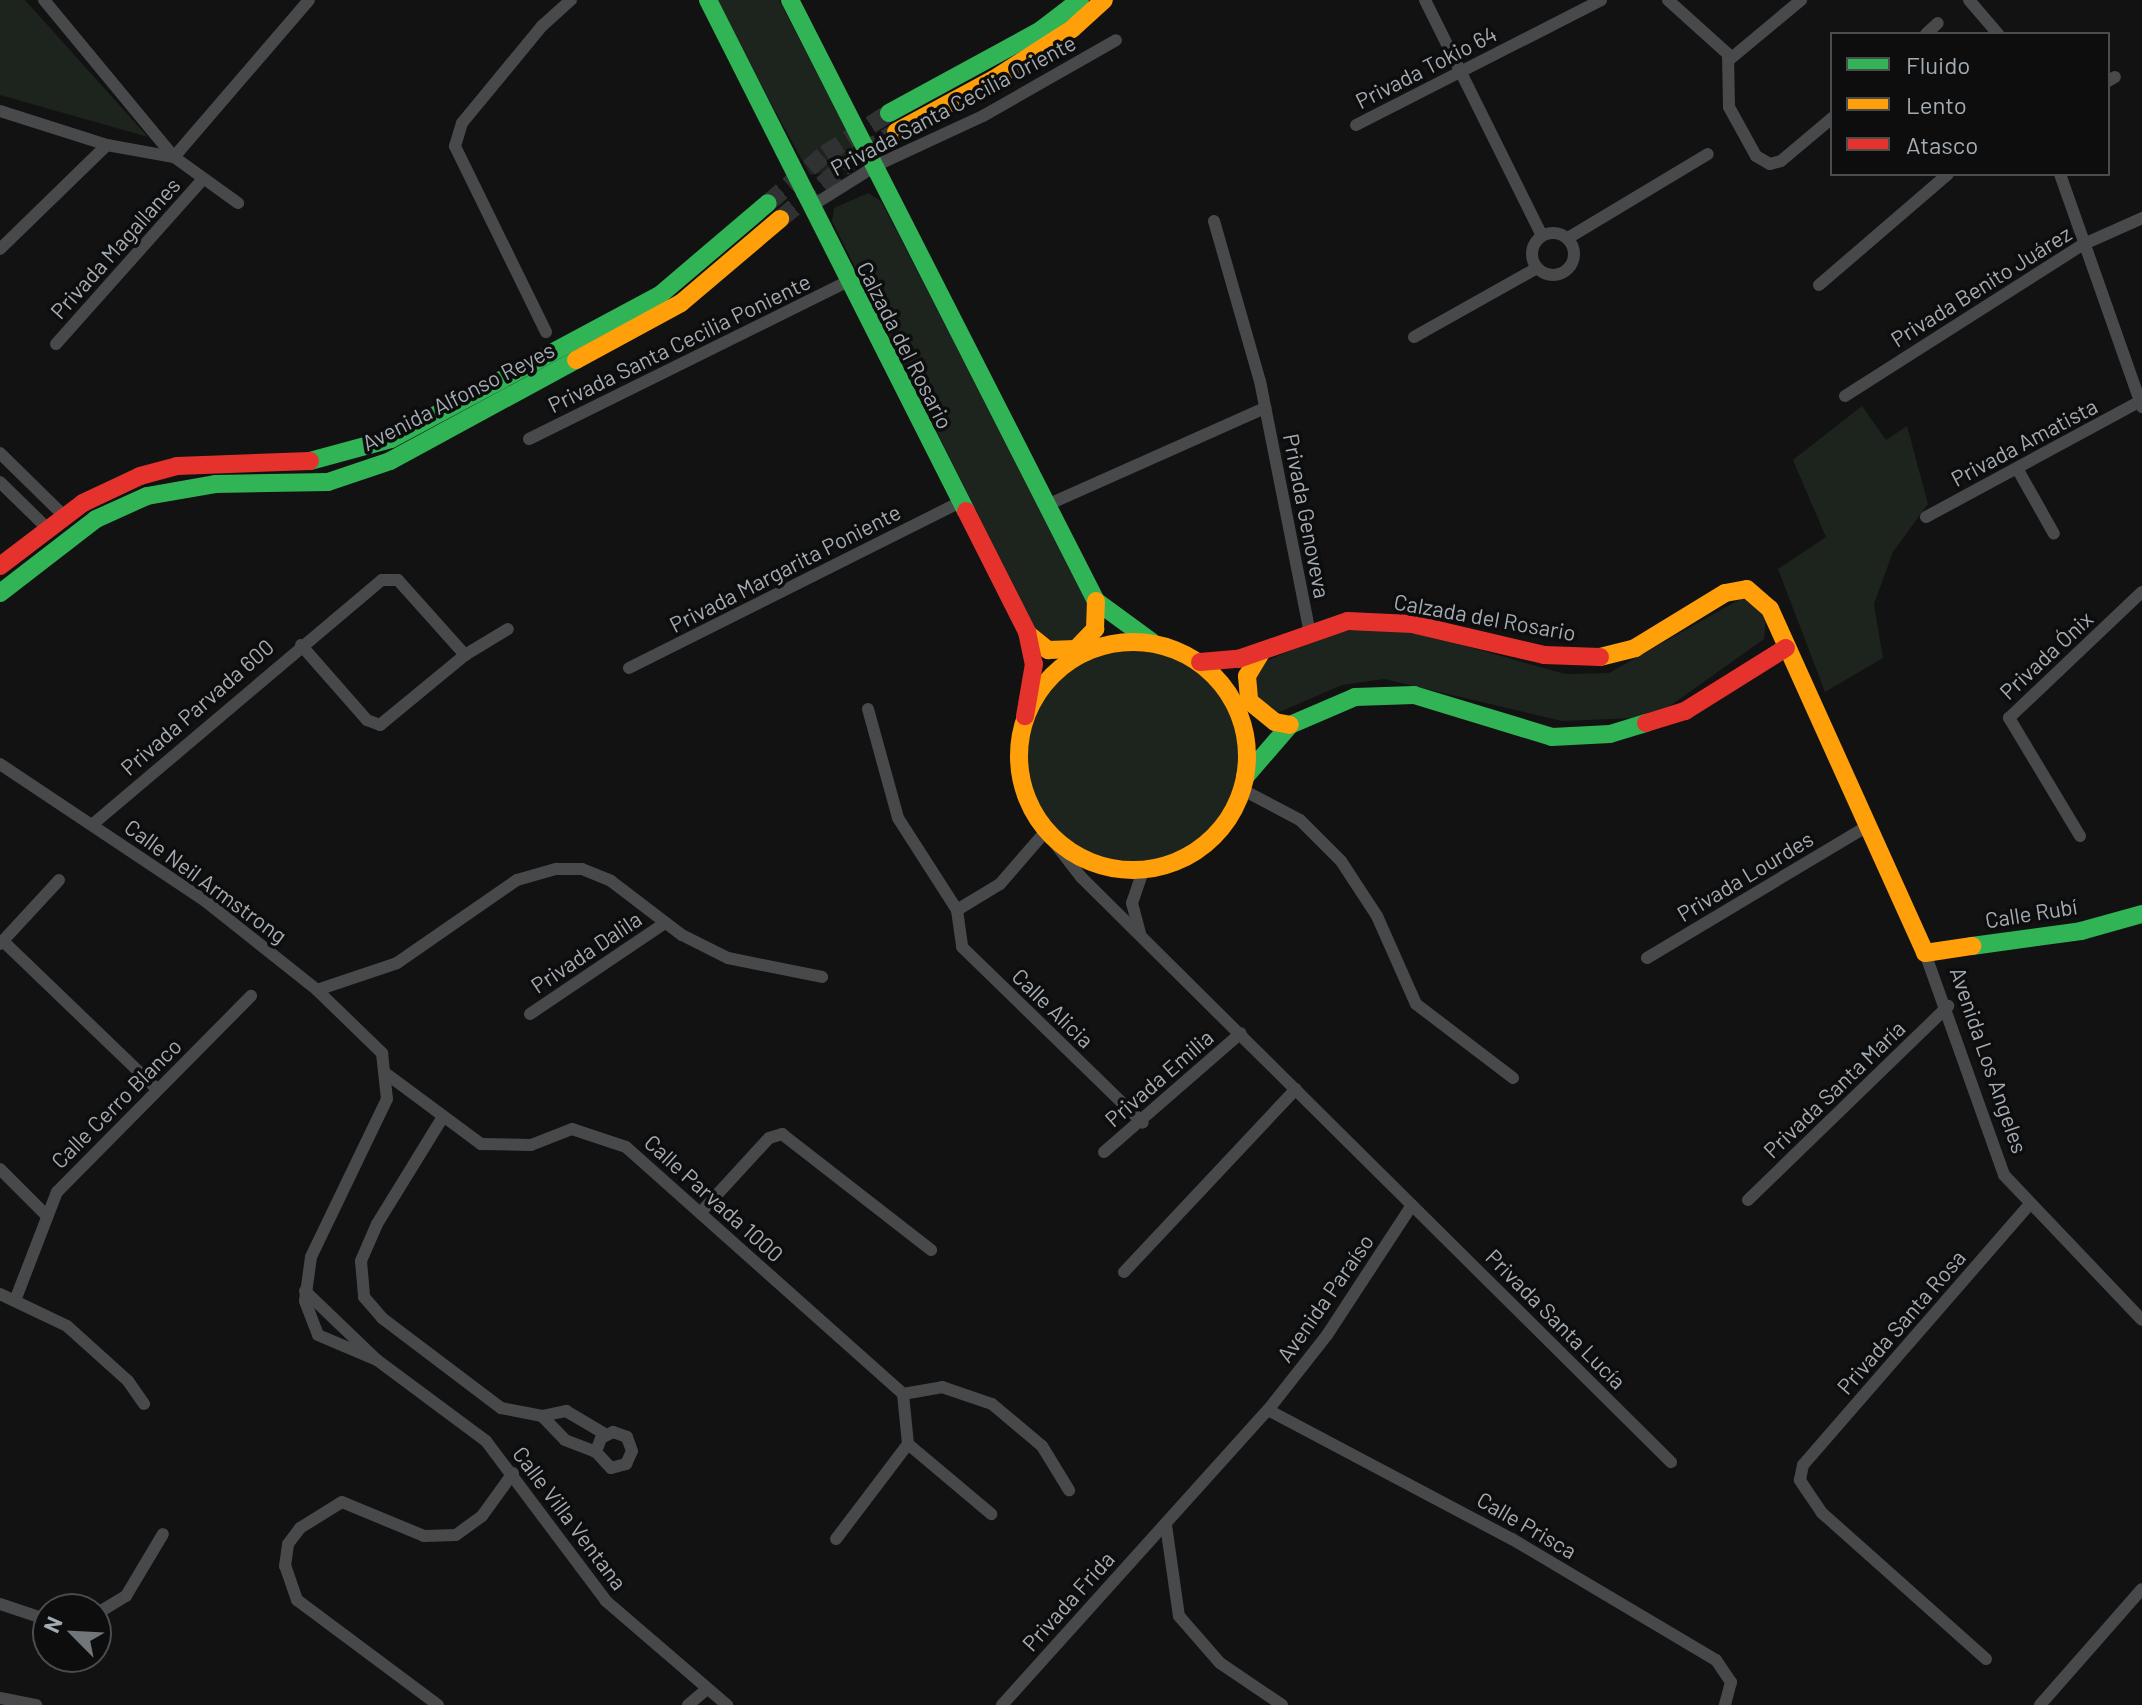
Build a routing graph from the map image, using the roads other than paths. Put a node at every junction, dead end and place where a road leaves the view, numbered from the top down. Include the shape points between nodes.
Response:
1 (309, 0) edge
2 (571, 0) edge
3 (708, 0) edge
4 (790, 0) edge
5 (1080, 0) edge
6 (1104, 0) edge
7 (1425, 0) edge
8 (1601, 0) edge
9 (1668, 0) edge
10 (1801, 0) edge
11 (1969, 0) edge
12 (50, 2) edge
13 (1938, 23) dead end
14 (1928, 32) edge
15 (1996, 32) edge
16 (1116, 40) dead end
17 (1729, 60) junction
18 (1462, 71) junction
19 (0, 111) edge
20 (889, 113) tunnel mouth
21 (1830, 120) edge
22 (1356, 125) dead end
23 (896, 132) tunnel mouth
24 (107, 145) junction
25 (1708, 154) dead end
26 (174, 157) junction
27 (877, 165) junction
28 (1946, 176) edge
29 (2061, 176) edge
30 (203, 179) junction
31 (238, 203) dead end
32 (768, 203) tunnel mouth
33 (810, 207) junction
34 (2142, 218) edge
35 (780, 219) tunnel mouth
36 (1214, 221) dead end
37 (1542, 236) junction
38 (1568, 238) junction
39 (2084, 244) junction
40 (0, 249) edge
41 (1537, 268) junction
42 (847, 282) junction
43 (1819, 285) dead end
44 (546, 332) dead end
45 (1414, 337) dead end
46 (56, 344) dead end
47 (1845, 396) dead end
48 (2141, 403) edge
49 (1265, 408) junction
50 (529, 439) dead end
51 (0, 453) edge
52 (2018, 470) junction
53 (0, 482) edge
54 (958, 503) junction
55 (1047, 505) junction
56 (64, 516) junction
57 (1926, 517) dead end
58 (47, 528) junction
59 (2054, 534) dead end
60 (0, 566) edge
61 (2142, 592) edge
62 (0, 593) edge
63 (1096, 601) junction
64 (508, 629) dead end
65 (1027, 632) junction
66 (1310, 633) junction
67 (1152, 642) junction
68 (301, 645) junction
69 (1786, 648) junction
70 (1262, 651) junction
71 (465, 655) junction
72 (1200, 662) junction
73 (629, 668) dead end
74 (868, 709) dead end
75 (1025, 716) junction
76 (1290, 725) junction
77 (0, 764) edge
78 (1244, 783) junction
79 (93, 824) junction
80 (1864, 828) junction
81 (1048, 835) junction
82 (2080, 836) dead end
83 (1144, 869) junction
84 (59, 880) dead end
85 (957, 910) junction
86 (2142, 914) edge
87 (665, 923) junction
88 (1141, 936) junction
89 (2, 942) edge
90 (1925, 953) junction
91 (1647, 958) dead end
92 (822, 977) dead end
93 (317, 990) junction
94 (251, 996) dead end
95 (1948, 1006) junction
96 (530, 1014) dead end
97 (1241, 1033) junction
98 (388, 1075) junction
99 (1513, 1078) dead end
100 (156, 1088) junction
101 (1296, 1089) junction
102 (441, 1120) junction
103 (1143, 1123) junction
104 (1104, 1152) dead end
105 (0, 1169) edge
106 (1748, 1200) dead end
107 (1412, 1205) junction
108 (2029, 1205) junction
109 (701, 1212) junction
110 (45, 1214) junction
111 (931, 1250) dead end
112 (1124, 1272) dead end
113 (305, 1291) junction
114 (0, 1294) edge
115 (16, 1298) junction
116 (2142, 1320) edge
117 (377, 1360) junction
118 (903, 1394) junction
119 (144, 1404) dead end
120 (1268, 1410) junction
121 (542, 1416) junction
122 (605, 1434) junction
123 (908, 1444) junction
124 (596, 1452) junction
125 (1671, 1462) dead end
126 (513, 1473) junction
127 (1069, 1490) dead end
128 (991, 1514) dead end
129 (1166, 1525) junction
130 (163, 1534) dead end
131 (836, 1539) dead end
132 (2142, 1589) edge
133 (0, 1604) edge
134 (112, 1604) edge
135 (32, 1615) edge
136 (1986, 1659) dead end
137 (706, 1690) junction
138 (0, 1698) edge
139 (36, 1705) edge
140 (438, 1705) edge
141 (688, 1705) edge
142 (727, 1705) edge
143 (1002, 1705) edge
144 (1282, 1705) edge
145 (1725, 1705) edge
146 (2040, 1705) edge

1 - 26 street
2 - 44 street via 462,123 455,146
3 - 33 street, Calzada del Rosario
4 - 27 street, Calzada del Rosario
5 - 20 street via 1041,30
6 - 23 street via 994,79
7 - 18 street
8 - 18 street, Privada Tokio 64
9 - 17 street
10 - 17 street
11 - 15 street
12 - 26 street
13 - 14 street
16 - 27 street, Privada Santa Cecilia Oriente via 983,116
17 - 21 street via 1733,121 1749,149 1770,164 1791,155
18 - 22 street, Privada Tokio 64
18 - 37 street
19 - 24 street
24 - 26 street
24 - 40 street
25 - 38 street
26 - 30 street
27 - 33 street, Privada Santa Cecilia Oriente
27 - 55 street, Calzada del Rosario
28 - 43 street
29 - 39 street
30 - 31 street
30 - 46 street, Privada Magallanes
32 - 56 street, Avenida Alfonso Reyes via 661,294 391,439 324,461 177,466 111,488
33 - 42 street, Calzada del Rosario
34 - 39 street, Privada Benito Juárez
35 - 62 street, Avenida Alfonso Reyes via 681,303 390,461 328,482 215,484 147,496 96,519
36 - 49 street, Privada Genoveva
37 - 38 street
37 - 41 street via 1532,251
38 - 41 street via 1574,256 1565,272 1547,275
39 - 47 street, Privada Benito Juárez
39 - 48 street
41 - 45 street
42 - 50 street, Privada Santa Cecilia Poniente
42 - 54 street, Calzada del Rosario
48 - 52 street, Privada Amatista
49 - 55 street
49 - 66 street, Privada Genoveva
51 - 56 street
52 - 57 street, Privada Amatista
52 - 59 street
53 - 58 street
54 - 65 street, Calzada del Rosario
54 - 73 street, Privada Margarita Poniente
55 - 63 street, Calzada del Rosario
56 - 58 street, Avenida Alfonso Reyes
58 - 60 street, Avenida Alfonso Reyes
61 - 82 street, Privada Ónix via 2009,718
63 - 65 street via 1095,629 1076,649 1048,650
63 - 67 street, Calzada del Rosario
64 - 71 street, Privada Parvada 600
65 - 75 street, Calzada del Rosario via 1034,664
66 - 69 street, Calzada del Rosario via 1348,621 1387,622 1544,655 1594,659 1635,648 1725,593 1747,589 1765,600
66 - 70 street, Calzada del Rosario
67 - 72 street, Calzada del Rosario
67 - 75 street, Calzada del Rosario via 1114,645 1077,659 1047,683
68 - 71 street via 393,578
68 - 71 street, Privada Parvada 600 via 367,720 380,725
68 - 79 street, Privada Parvada 600
69 - 76 street via 1685,711 1610,734 1532,733 1400,693 1328,705
69 - 80 street, Avenida Los Angeles
70 - 72 street, Calzada del Rosario
70 - 76 street via 1247,676 1249,701 1275,722
72 - 78 street, Calzada del Rosario via 1233,702 1242,727
74 - 85 street via 898,818
75 - 81 street, Calzada del Rosario via 1018,777
76 - 78 street
77 - 79 street, Calle Neil Armstrong
78 - 83 street via 1233,815 1206,845 1171,865
78 - 99 street via 1300,820 1341,861 1377,916 1416,1004
79 - 93 street, Calle Neil Armstrong via 204,900
80 - 90 street, Avenida Los Angeles
80 - 91 street, Privada Lourdes
81 - 83 street via 1090,861
81 - 85 street via 1000,884
81 - 88 street via 1066,861
83 - 88 street via 1132,903
84 - 89 street
85 - 103 street, Calle Alicia via 962,947
86 - 90 street, Calle Rubí via 2081,931
87 - 92 street via 728,958
87 - 93 street via 611,881 582,869 556,869 517,880 397,963
87 - 96 street, Privada Dalila
88 - 97 street
89 - 100 street
90 - 95 street, Avenida Los Angeles
93 - 98 street, Calle Neil Armstrong via 377,1044
94 - 100 street, Calle Cerro Blanco
95 - 106 street, Privada Santa María
95 - 108 street, Avenida Los Angeles via 1999,1164
97 - 101 street
97 - 103 street, Privada Emilia
98 - 102 street, Calle Parvada 1000
98 - 113 street, Calle Villa Ventana via 387,1099 311,1257
100 - 110 street, Calle Cerro Blanco via 76,1168
101 - 107 street
101 - 112 street
102 - 109 street, Calle Parvada 1000 via 492,1147 531,1145 572,1129 605,1137 626,1147
102 - 121 street via 361,1261 364,1297 382,1318 501,1408
103 - 104 street, Privada Emilia
105 - 110 street
107 - 120 street, Avenida Paraíso via 1327,1335
107 - 125 street, Privada Santa Lucía
108 - 116 street, Avenida Los Angeles
108 - 136 street, Privada Santa Rosa via 1803,1465 1800,1480 1810,1502
109 - 111 street via 769,1138 782,1134
109 - 118 street, Calle Parvada 1000
110 - 115 street, Calle Cerro Blanco
113 - 117 street, Calle Villa Ventana
113 - 117 street, Calle Villa Ventana via 306,1315 318,1335
114 - 115 street
115 - 119 street via 67,1326 128,1381
117 - 126 street, Calle Villa Ventana via 467,1424
118 - 123 street
118 - 127 street via 942,1387 992,1404 1042,1446
120 - 129 street, Avenida Paraíso
120 - 145 street, Calle Prisca via 1512,1539 1716,1660 1731,1682
121 - 122 street via 566,1411
121 - 124 street via 565,1440
122 - 124 street
122 - 124 street via 627,1437 630,1458 611,1468
123 - 128 street
123 - 131 street
126 - 137 street, Calle Villa Ventana via 606,1601
126 - 140 street via 482,1516 456,1535 424,1536 342,1502 300,1528 288,1544 285,1566 297,1600
129 - 143 street, Privada Frida
129 - 144 street via 1179,1616 1220,1663
130 - 134 street via 126,1596
132 - 146 street
133 - 135 street
137 - 141 street
137 - 142 street, Calle Villa Ventana
138 - 139 street

